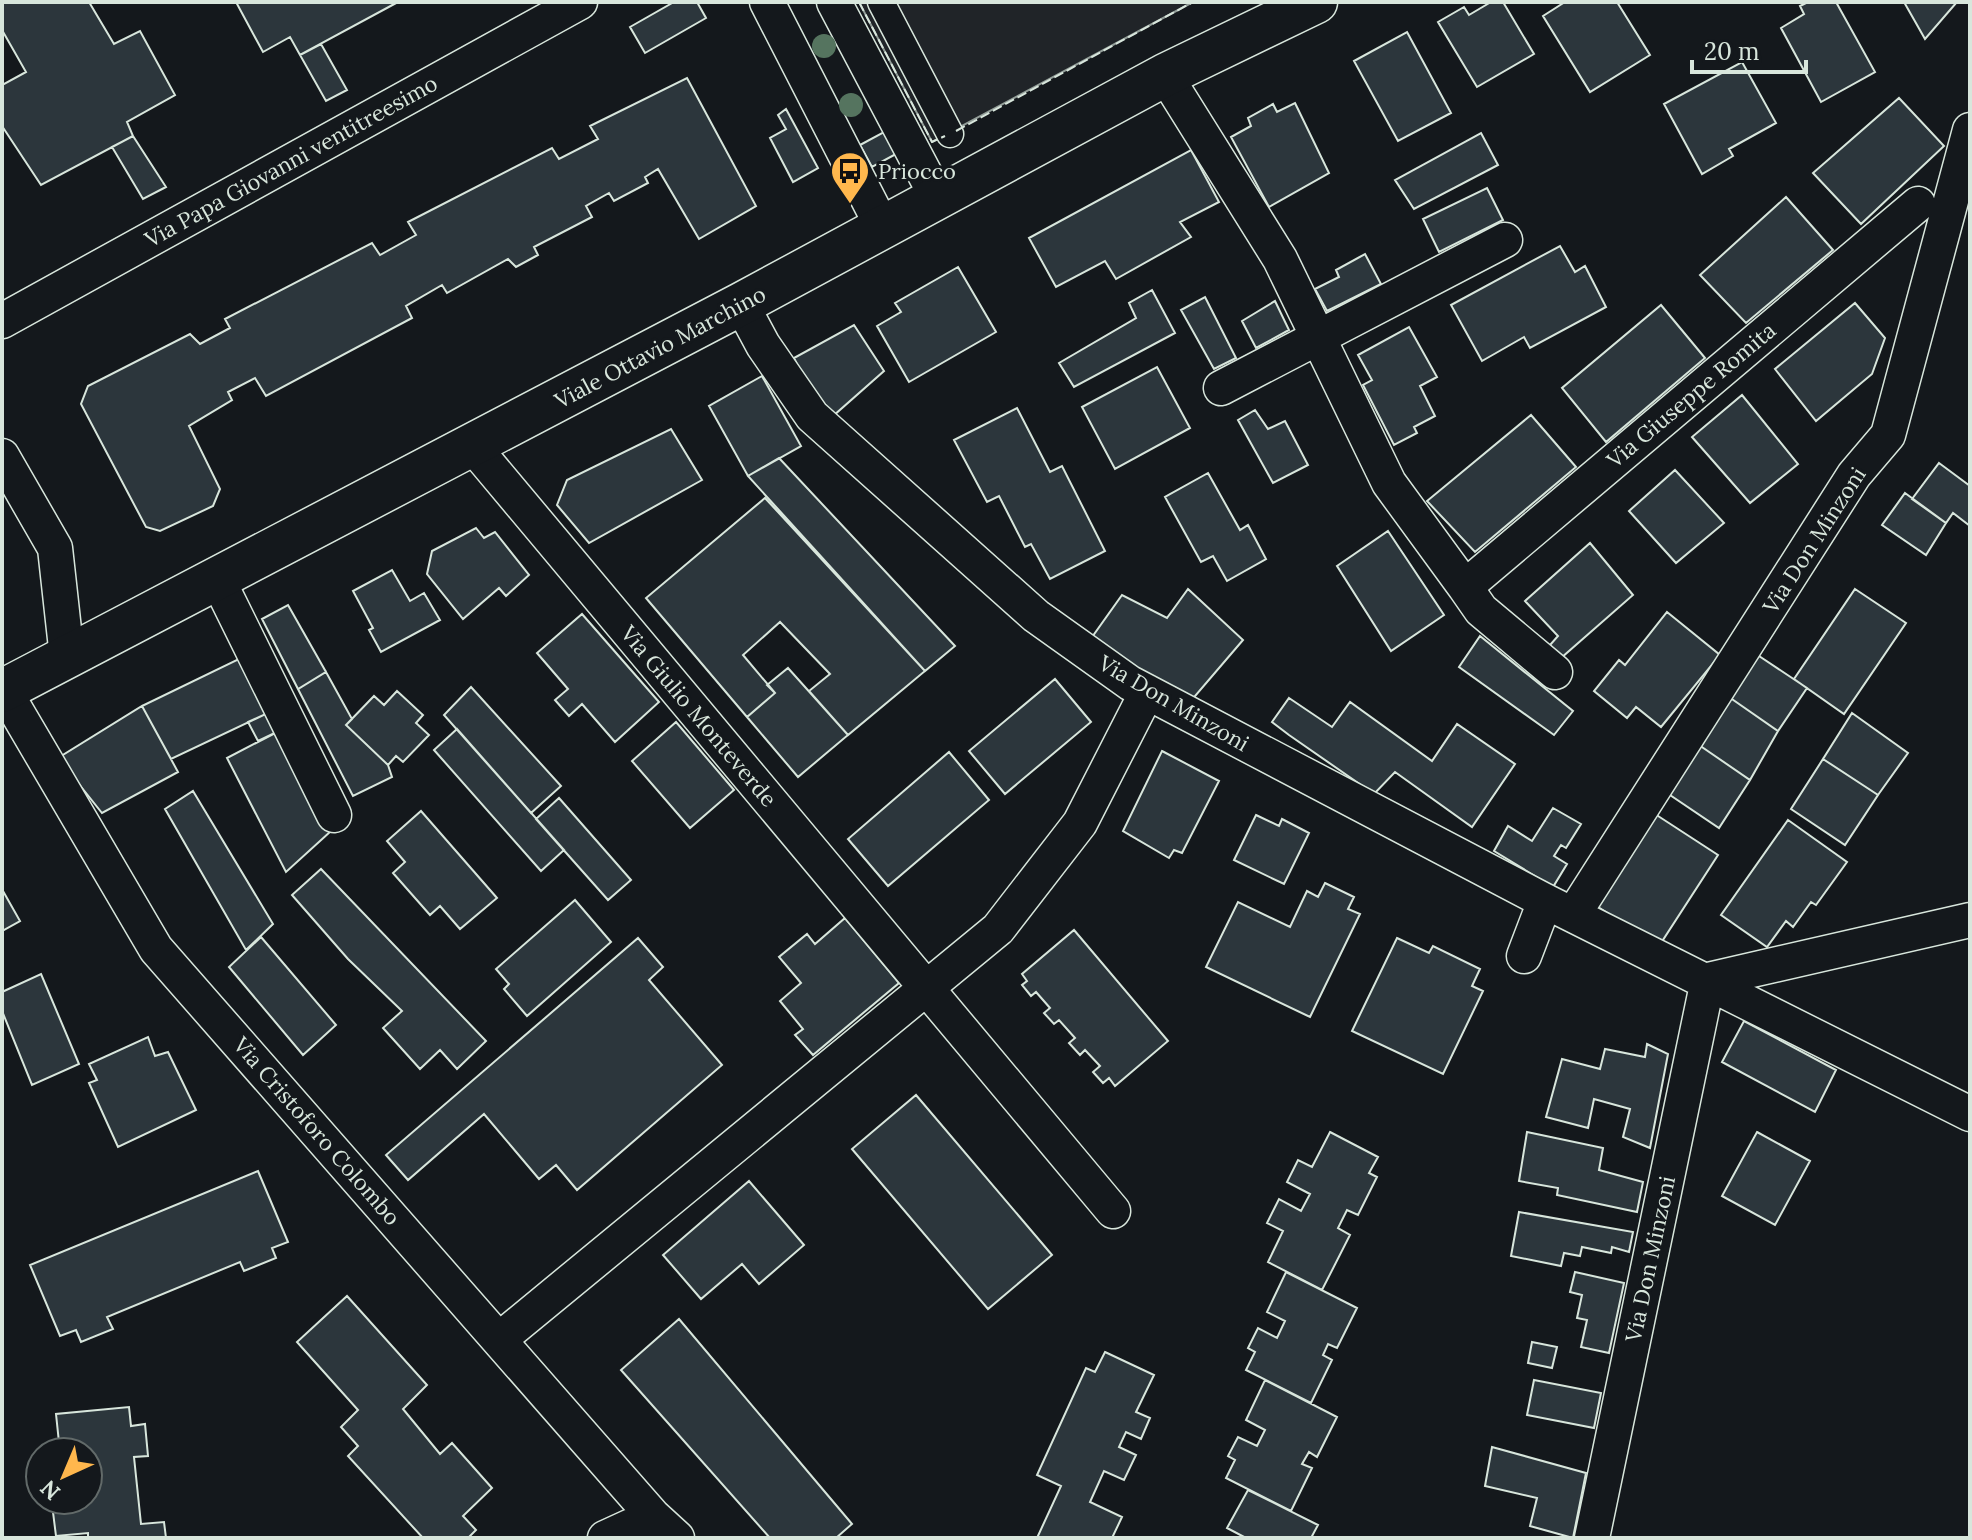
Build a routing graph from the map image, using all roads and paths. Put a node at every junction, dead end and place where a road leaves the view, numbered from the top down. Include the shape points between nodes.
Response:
1 (580, 2) edge
2 (767, 2) edge
3 (834, 2) edge
4 (881, 2) edge
5 (1310, 3) edge
6 (1165, 75) junction
7 (1970, 130) edge
8 (950, 134) dead end
9 (937, 197) junction
10 (1918, 204) dead end
11 (883, 228) junction
12 (1505, 240) dead end
13 (741, 304) junction
14 (2, 321) edge
15 (1317, 336) junction
16 (1221, 388) dead end
17 (472, 445) junction
18 (2, 456) edge
19 (217, 578) junction
20 (1465, 587) junction
21 (67, 657) junction
22 (1555, 672) dead end
23 (1139, 688) junction
24 (3, 690) edge
25 (334, 815) dead end
26 (1559, 908) junction
27 (1970, 920) edge
28 (1524, 956) dead end
29 (1708, 980) junction
30 (926, 987) junction
31 (1970, 1114) edge
32 (1113, 1211) dead end
33 (500, 1339) junction
34 (665, 1527) edge
35 (605, 1538) edge
36 (1592, 1538) edge

1 - 14 street, Via Papa Giovanni ventitreesimo
2 - 11 street
3 - 9 street
4 - 8 street
5 - 6 street, Viale Ottavio Marchino
6 - 9 street, Viale Ottavio Marchino
6 - 15 street via 1280,259
7 - 26 street, Via Don Minzoni via 1888,435 1854,475
9 - 11 street, Viale Ottavio Marchino
10 - 20 street, Via Giuseppe Romita
11 - 13 street, Viale Ottavio Marchino
12 - 15 street
13 - 17 street, Viale Ottavio Marchino
13 - 23 street, Via Don Minzoni via 812,416 1036,616
15 - 16 street
15 - 20 street via 1389,483
17 - 19 street, Viale Ottavio Marchino
17 - 30 street, Via Giulio Monteverde
18 - 21 street via 55,548
19 - 21 street, Viale Ottavio Marchino
19 - 25 street
20 - 22 street via 1481,610
21 - 24 street, Viale Ottavio Marchino
23 - 26 street, Via Don Minzoni
23 - 30 street via 1080,823 998,929
24 - 33 street, Via Cristoforo Colombo via 156,949
26 - 28 street
26 - 29 street, Via Don Minzoni
27 - 29 street
29 - 31 street, Via Don Minzoni
29 - 36 street, Via Don Minzoni
30 - 32 street, Via Giulio Monteverde
30 - 33 street
33 - 34 street, Via Cristoforo Colombo
34 - 35 street

